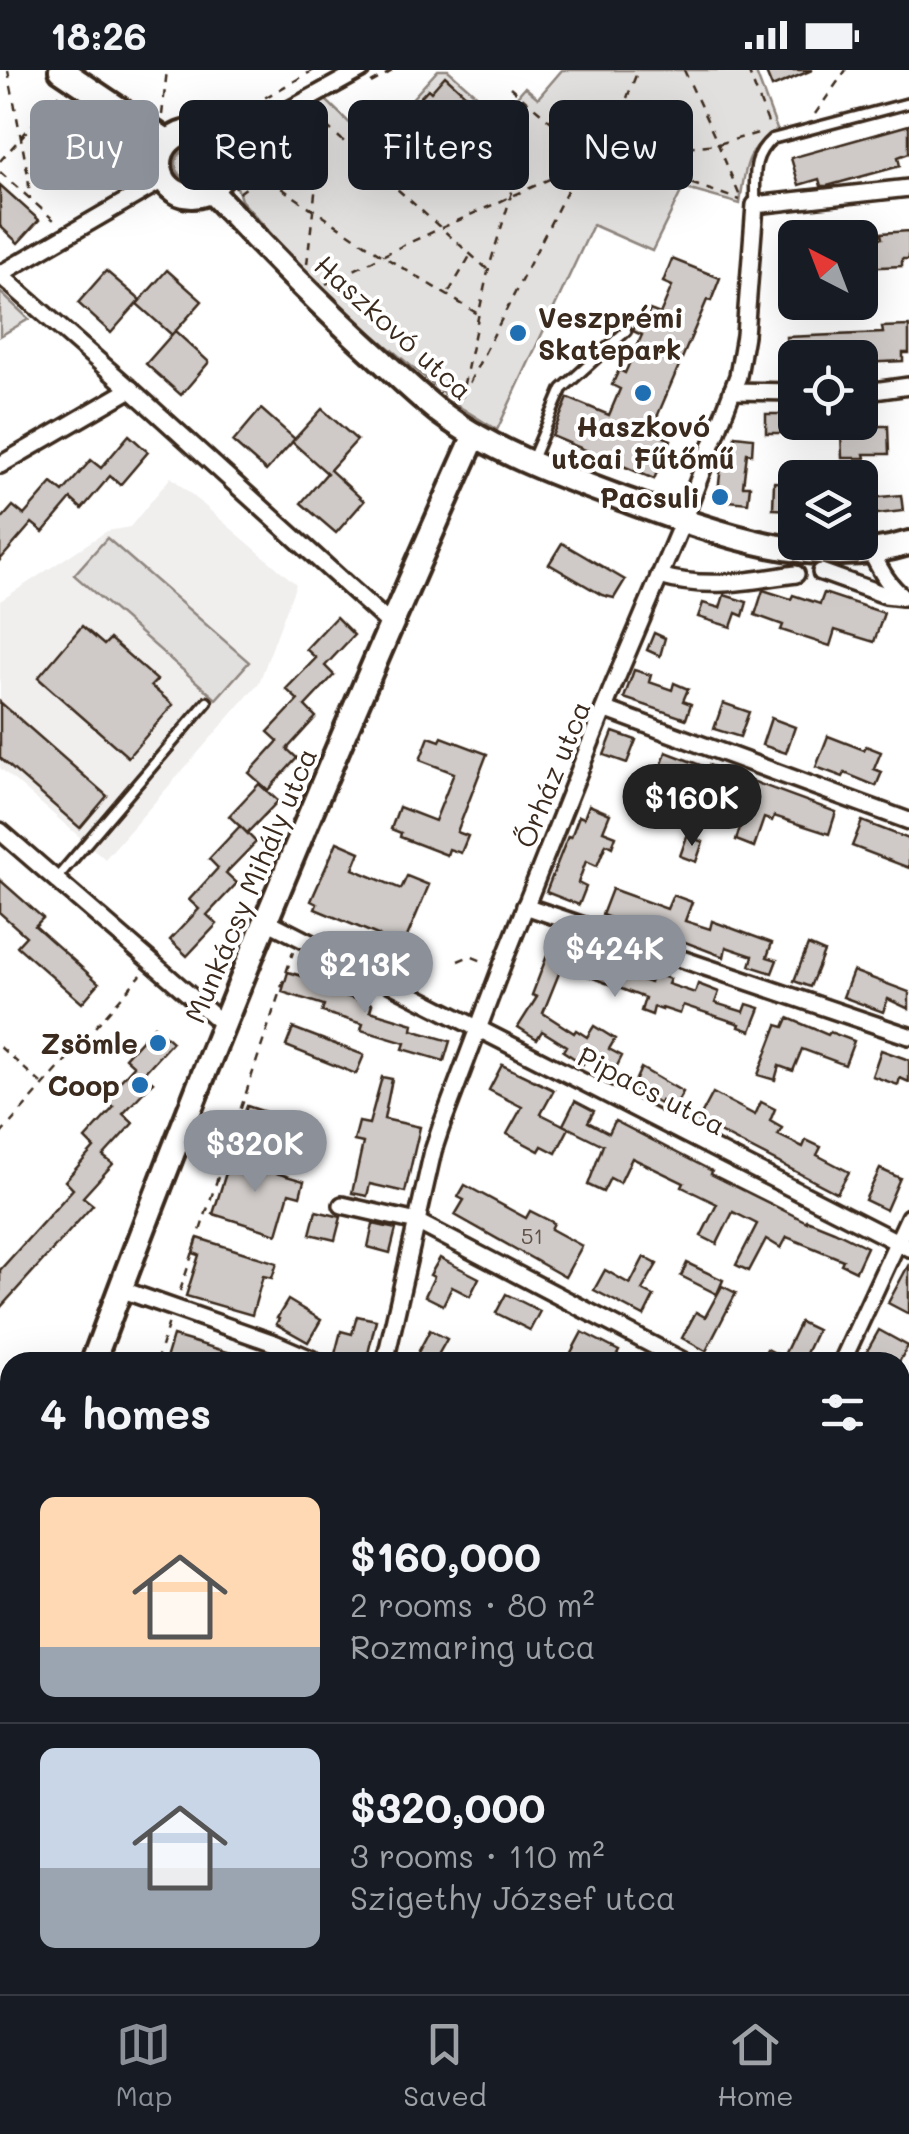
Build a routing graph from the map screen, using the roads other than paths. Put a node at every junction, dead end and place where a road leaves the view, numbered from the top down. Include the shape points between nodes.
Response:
1 (361, 70) edge
2 (64, 78) edge
3 (307, 100) edge
4 (909, 102) edge
5 (163, 133) junction
6 (179, 134) edge
7 (159, 172) edge
8 (159, 178) edge
9 (909, 188) edge
10 (135, 190) edge
11 (210, 190) joint
12 (748, 202) junction
13 (0, 274) edge
14 (626, 330) dead end
15 (909, 386) edge
16 (130, 389) junction
17 (878, 390) edge
18 (732, 391) junction
19 (778, 392) edge
20 (475, 435) junction
21 (531, 463) junction
22 (0, 465) edge
23 (684, 521) junction
24 (909, 543) edge
25 (778, 546) edge
26 (878, 550) edge
27 (874, 560) edge
28 (821, 572) dead end
29 (796, 574) dead end
30 (659, 576) junction
31 (906, 598) edge
32 (391, 625) junction
33 (207, 702) dead end
34 (604, 710) junction
35 (909, 821) edge
36 (0, 831) edge
37 (56, 880) junction
38 (526, 906) junction
39 (267, 921) junction
40 (224, 1025) junction
41 (478, 1029) junction
42 (909, 1036) edge
43 (342, 1204) dead end
44 (909, 1218) edge
45 (417, 1222) junction
46 (903, 1245) edge
47 (120, 1289) junction
48 (97, 1352) edge
49 (295, 1352) edge
50 (387, 1352) edge
51 (666, 1352) edge
52 (847, 1352) edge

1 - 3 street
2 - 5 street
4 - 12 lane via 772,139 760,150
5 - 6 street
5 - 7 street
8 - 11 street via 182,194
9 - 12 street
10 - 13 street
11 - 20 street, Haszkovó utca via 346,328 439,412
12 - 18 street, Őrház utca via 743,357
13 - 16 street
14 - 21 lane via 562,389
15 - 17 street
16 - 22 street
16 - 32 street
18 - 19 street
18 - 23 street, Őrház utca
20 - 21 street, Haszkovó utca
20 - 32 street, Munkácsy Mihály utca
21 - 23 street, Haszkovó utca
23 - 25 street, Haszkovó utca
23 - 30 street, Őrház utca
24 - 26 street, Haszkovó utca
27 - 31 street
28 - 31 street
29 - 30 street via 716,585
30 - 34 street, Őrház utca
32 - 39 street, Munkácsy Mihály utca
33 - 37 lane
34 - 35 street
34 - 38 street, Őrház utca
36 - 37 street
37 - 40 street
38 - 41 street, Őrház utca
38 - 42 street
39 - 40 street, Munkácsy Mihály utca
39 - 41 street, Pipacs utca
40 - 47 street, Munkácsy Mihály utca
41 - 45 street, Őrház utca via 433,1151
41 - 46 street, Pipacs utca
43 - 45 street
44 - 46 street
45 - 50 street, Őrház utca
45 - 51 street
46 - 52 street
47 - 48 street, Munkácsy Mihály utca
47 - 49 street

